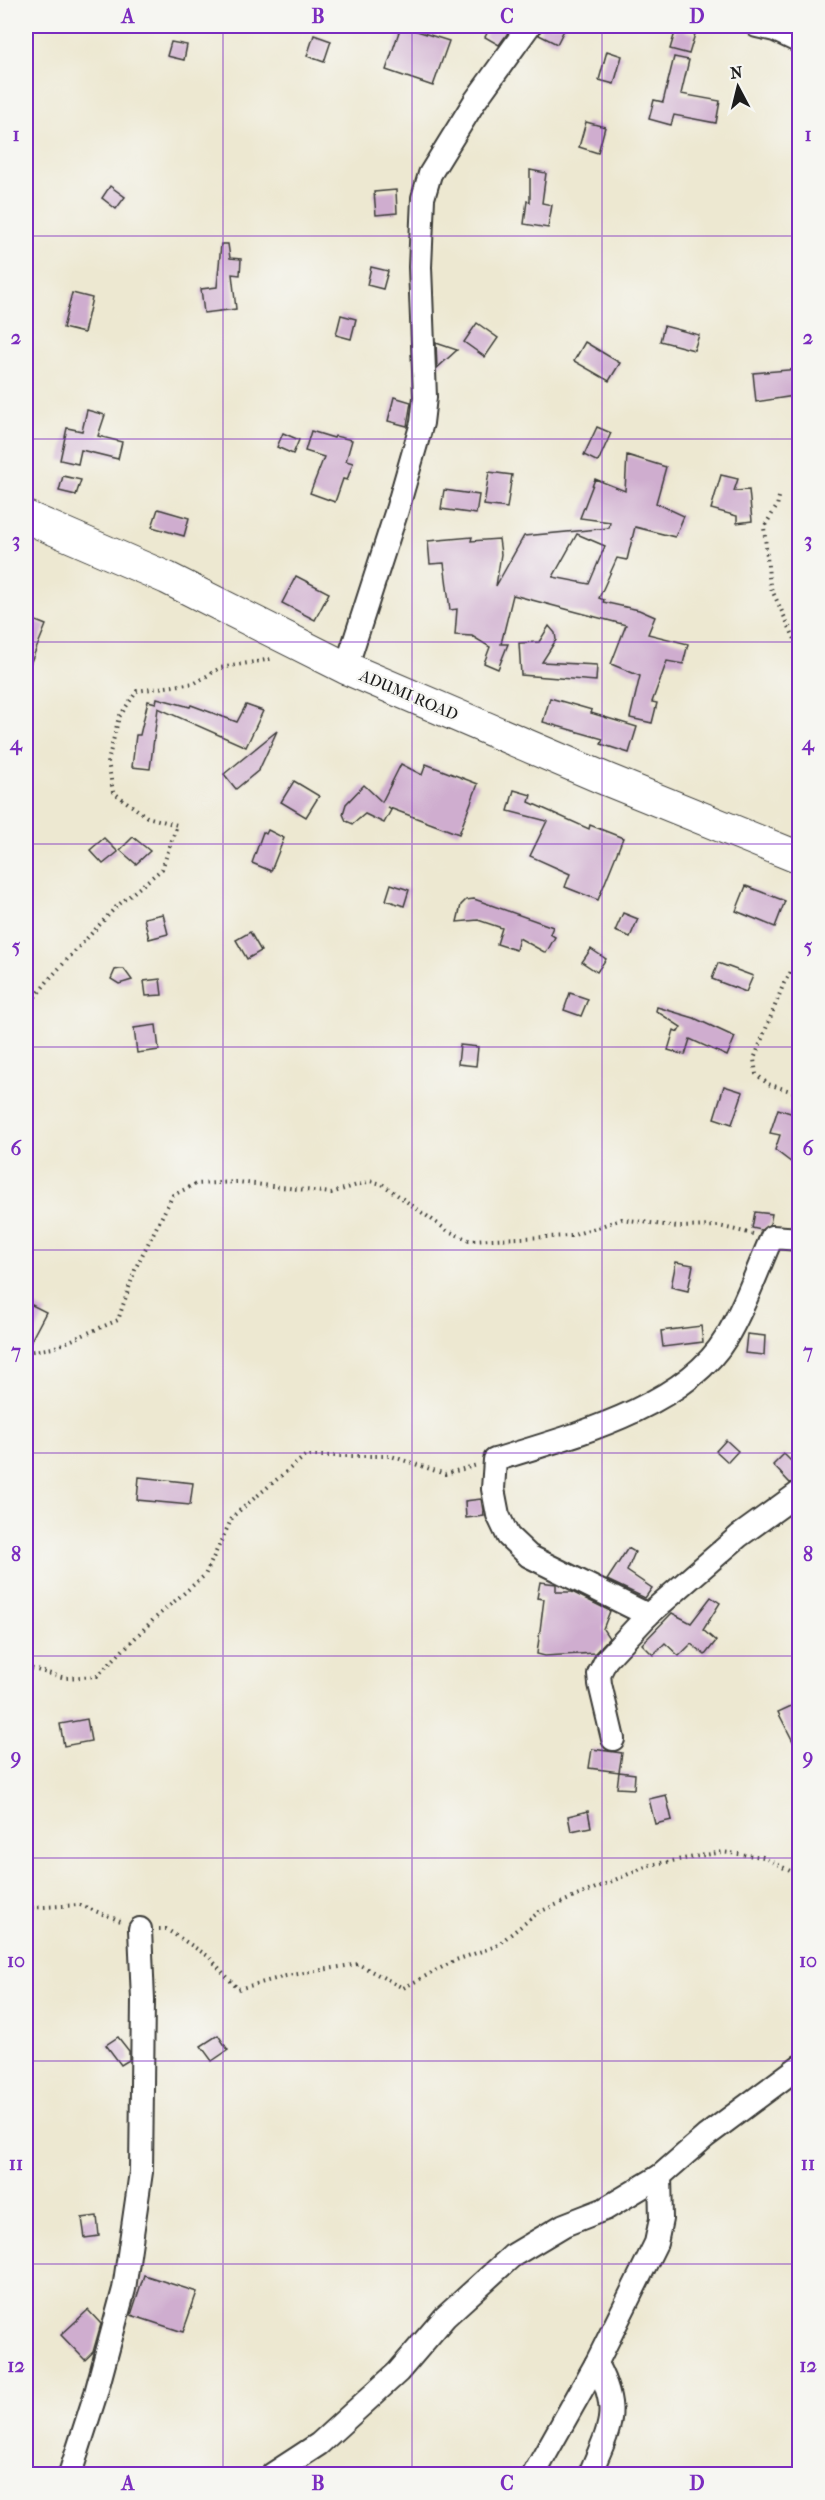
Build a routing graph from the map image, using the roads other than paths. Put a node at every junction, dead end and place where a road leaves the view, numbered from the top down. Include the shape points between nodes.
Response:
1 (529, 26) edge
2 (757, 26) edge
3 (800, 42) edge
4 (26, 517) edge
5 (346, 668) junction
6 (800, 858) edge
7 (800, 1239) edge
8 (800, 1492) edge
9 (648, 1615) junction
10 (613, 1739) dead end
11 (140, 1929) road end
12 (800, 2066) edge
13 (660, 2176) junction
14 (596, 2364) junction
15 (70, 2475) edge
16 (273, 2475) edge
17 (534, 2475) edge
18 (590, 2475) edge

1 - 5 street via 430,174 420,267 425,397 422,423
2 - 3 street
4 - 5 main road, ADUMI ROAD via 167,578
5 - 6 main road, ADUMI ROAD
7 - 9 street via 772,1237 726,1339 708,1362 682,1383 629,1414 495,1460 493,1489 498,1515 508,1536 529,1557
8 - 9 street via 738,1536
9 - 10 street via 606,1660 600,1674
11 - 15 street via 141,2172 124,2289
12 - 13 street via 705,2136
13 - 14 street via 661,2219 656,2243
13 - 16 street via 513,2256 445,2317 390,2380 319,2444
14 - 17 street
14 - 18 street via 608,2386 611,2408 608,2430

